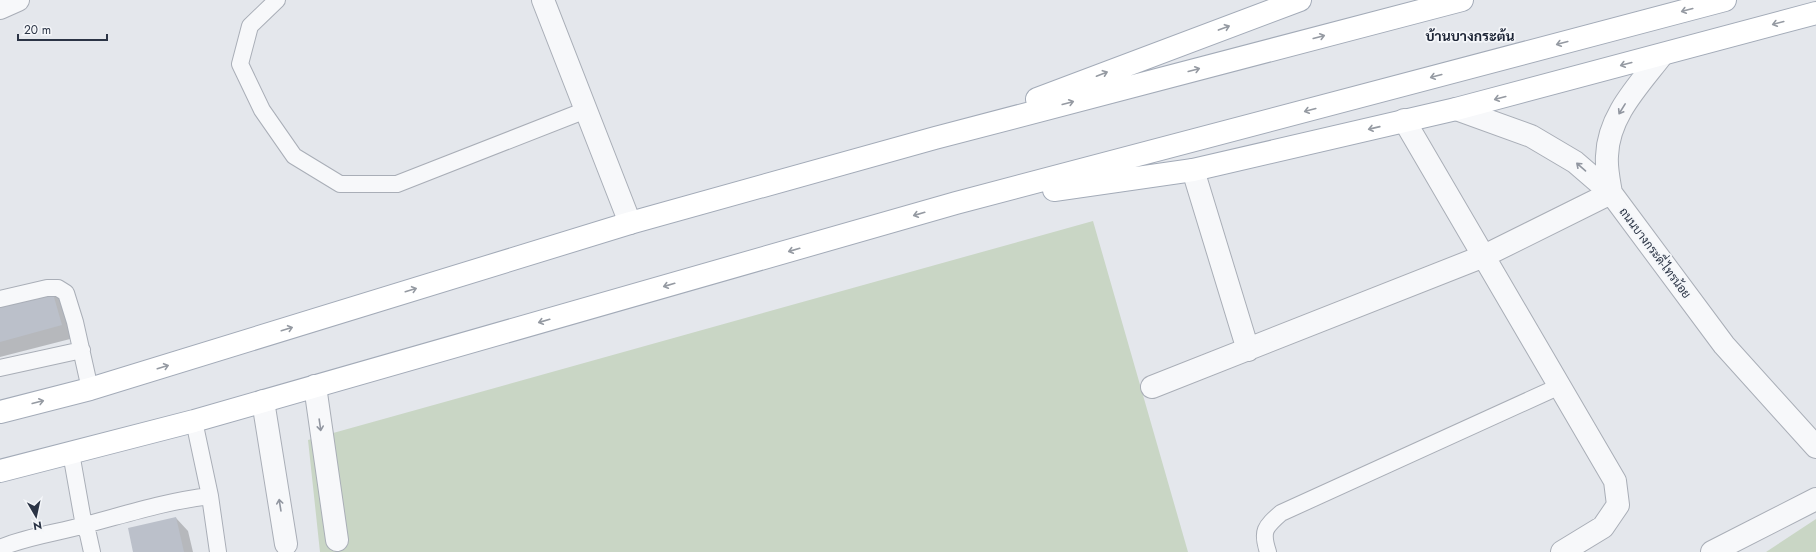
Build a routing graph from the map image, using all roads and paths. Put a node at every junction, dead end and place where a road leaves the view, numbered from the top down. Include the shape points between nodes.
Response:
1 (18, 0) edge
2 (277, 0) edge
3 (543, 0) edge
4 (1300, 0) edge
5 (1462, 0) edge
6 (1725, 0) edge
7 (1287, 4) edge
8 (0, 8) edge
9 (1816, 13) edge
10 (1662, 55) junction
11 (1456, 109) junction
12 (586, 110) junction
13 (1404, 120) junction
14 (935, 138) junction
15 (1193, 170) junction
16 (1611, 193) junction
17 (956, 203) junction
18 (630, 223) junction
19 (1484, 256) junction
20 (0, 299) edge
21 (82, 350) junction
22 (1248, 350) junction
23 (0, 368) edge
24 (315, 386) junction
25 (1560, 386) junction
26 (1152, 387) dead end
27 (90, 389) junction
28 (263, 401) junction
29 (0, 412) edge
30 (194, 421) junction
31 (1816, 447) edge
32 (71, 453) junction
33 (0, 471) edge
34 (210, 496) junction
35 (1816, 499) edge
36 (84, 526) junction
37 (337, 540) dead end
38 (286, 544) dead end
39 (0, 548) edge
40 (92, 552) edge
41 (218, 552) edge
42 (1268, 552) edge
43 (1562, 552) edge
44 (1712, 552) edge

1 - 8 street
2 - 12 lane via 250,26 240,64 262,110 294,156 340,184 397,184
3 - 12 street
4 - 7 main road
14 -> 5 main road
6 -> 17 main road
14 -> 7 main road
9 -> 10 main road
10 -> 11 main road
10 -> 16 street via 1623,107 1611,129 1607,156
11 - 13 main road
16 -> 11 street, ถนนบางกระดี่-ไทรน้อย via 1575,162 1531,136
12 - 18 street
13 -> 15 main road
13 - 19 street
14 - 18 main road
15 - 17 main road
15 - 22 street
16 - 19 street
16 - 31 street, ถนนบางกระดี่-ไทรน้อย via 1724,345
17 -> 24 main road
27 -> 18 main road
19 - 22 street
19 - 25 street
20 - 21 lane via 46,288 58,288 66,293
21 - 23 lane
21 - 27 lane
22 - 26 street
24 - 28 main road
24 -> 37 street
25 - 42 lane via 1281,513 1267,525 1264,539
25 - 43 street via 1615,481 1618,505 1603,527
29 -> 27 main road
28 - 30 main road
38 -> 28 street
30 - 32 main road
30 - 34 lane
32 - 33 main road
32 - 36 lane
34 - 36 lane via 159,504
34 - 41 lane
35 - 44 street
36 - 39 lane via 20,540
36 - 40 lane

